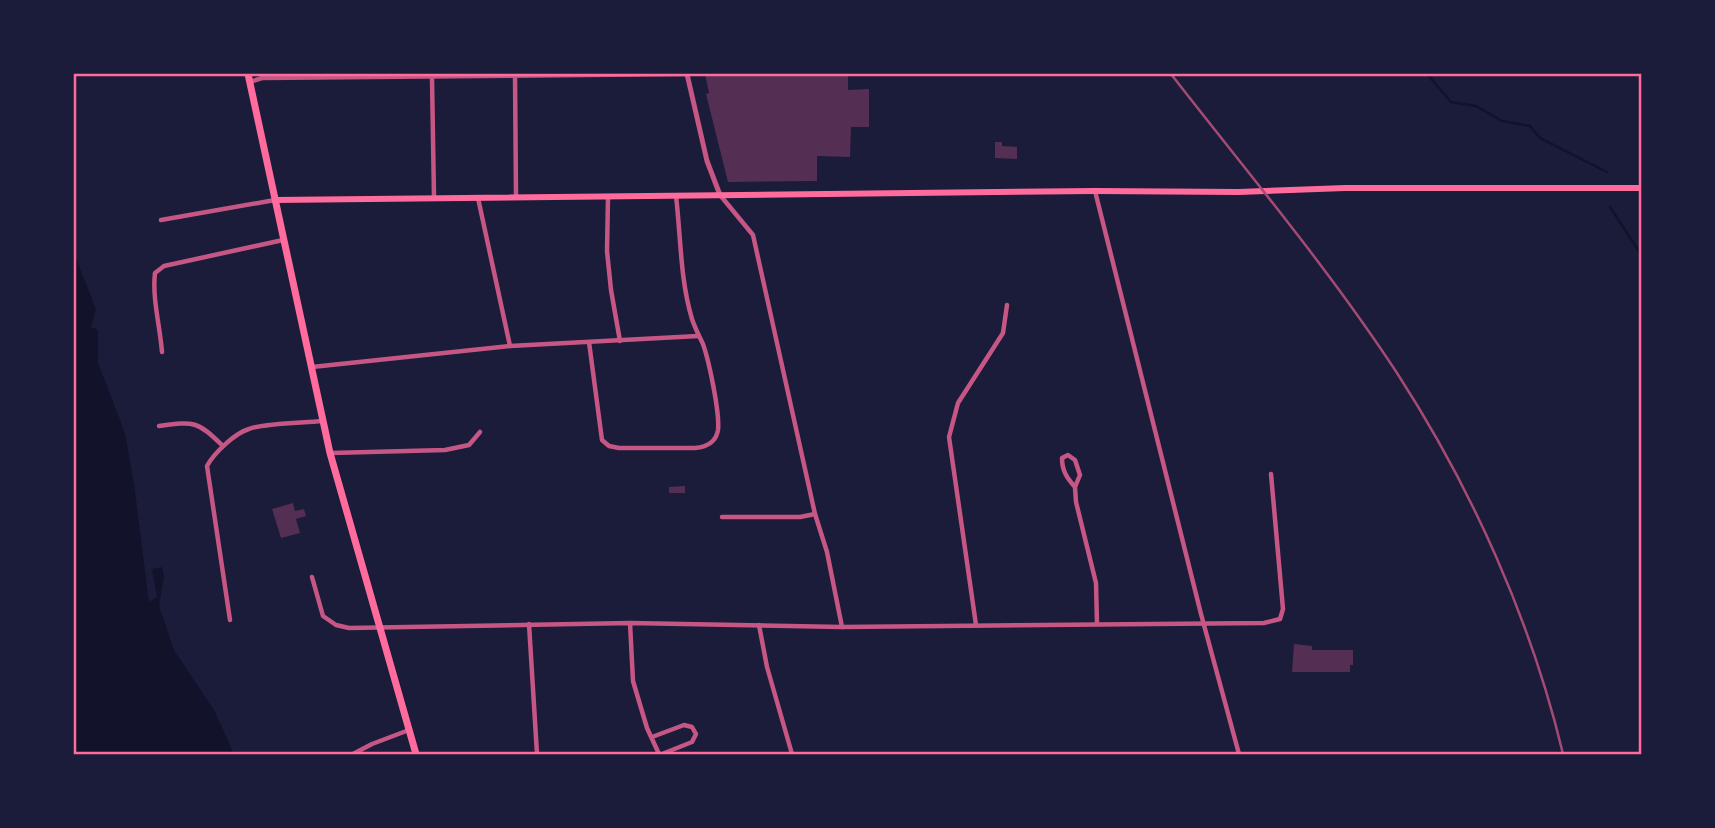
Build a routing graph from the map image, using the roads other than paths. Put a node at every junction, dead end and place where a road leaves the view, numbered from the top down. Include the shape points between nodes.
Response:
1 (248, 74) edge
2 (687, 74) edge
3 (515, 75) edge
4 (592, 75) edge
5 (444, 76) edge
6 (432, 78) junction
7 (250, 82) junction
8 (1642, 188) edge
9 (1095, 191) junction
10 (720, 195) junction
11 (608, 196) junction
12 (676, 196) junction
13 (516, 197) junction
14 (434, 198) junction
15 (478, 198) junction
16 (275, 200) junction
17 (161, 220) dead end
18 (284, 240) junction
19 (1007, 304) dead end
20 (698, 336) junction
21 (620, 341) junction
22 (589, 342) junction
23 (510, 346) junction
24 (162, 352) dead end
25 (310, 367) junction
26 (322, 421) junction
27 (159, 426) dead end
28 (480, 432) dead end
29 (223, 446) junction
30 (330, 453) junction
31 (1271, 474) dead end
32 (1075, 487) junction
33 (816, 514) junction
34 (722, 517) dead end
35 (312, 577) dead end
36 (230, 620) dead end
37 (529, 624) junction
38 (630, 624) junction
39 (1097, 624) junction
40 (1203, 624) junction
41 (759, 625) junction
42 (976, 625) junction
43 (381, 626) junction
44 (842, 626) junction
45 (409, 730) junction
46 (652, 737) junction
47 (353, 754) edge
48 (416, 754) edge
49 (537, 754) edge
50 (661, 754) edge
51 (792, 754) edge
52 (1239, 754) edge

1 - 7 main road
2 - 4 street
2 - 10 street via 707,161
3 - 4 street
3 - 5 street
3 - 13 street
5 - 6 street
6 - 7 street via 262,78
6 - 14 street
7 - 16 main road
8 - 9 main road
9 - 10 main road
9 - 40 street
10 - 12 main road
10 - 33 street via 753,235
11 - 12 main road
11 - 13 main road
11 - 21 street via 607,251
12 - 20 street via 681,268
13 - 15 main road
14 - 15 main road
14 - 16 main road
15 - 23 street
16 - 17 street
16 - 18 main road
18 - 24 street via 164,266 155,273
18 - 25 main road
19 - 42 street via 1003,333 958,403 949,437
20 - 21 street
20 - 22 street via 716,401 718,431 706,447 695,448 619,449 602,440
21 - 22 street
22 - 23 street
23 - 25 street
25 - 26 main road
26 - 29 street via 248,429
26 - 30 main road
27 - 29 street via 197,424
28 - 30 street via 469,444 444,450
29 - 36 street via 207,466
30 - 43 main road
31 - 40 street via 1283,609 1280,618 1264,623
32 - 32 street via 1080,475 1068,455 1062,458 1062,466
32 - 39 street via 1096,583
33 - 34 street
33 - 44 street
35 - 43 street via 323,616 349,628
37 - 38 street
37 - 43 street
37 - 49 street
38 - 41 street
38 - 46 street via 633,681
39 - 40 street
39 - 42 street
40 - 52 street
41 - 44 street
41 - 51 street
42 - 44 street
43 - 45 main road
45 - 47 street
45 - 48 main road
46 - 50 street
46 - 50 street via 684,725 696,734 691,742

